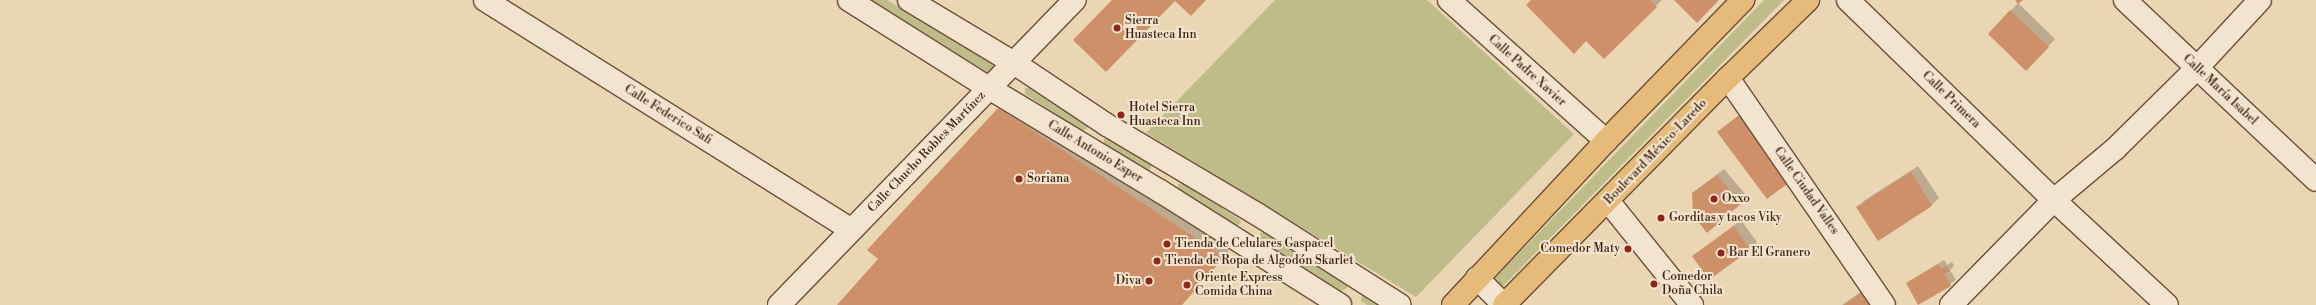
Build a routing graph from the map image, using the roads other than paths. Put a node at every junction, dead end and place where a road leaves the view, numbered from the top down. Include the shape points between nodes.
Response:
1 (485, 0) edge
2 (849, 0) edge
3 (908, 0) edge
4 (1075, 0) edge
5 (1449, 0) edge
6 (1743, 0) edge
7 (1808, 0) edge
8 (1848, 0) edge
9 (2125, 0) edge
10 (2260, 0) edge
11 (1014, 63) junction
12 (2196, 69) junction
13 (1728, 78) junction
14 (989, 88) junction
15 (1606, 141) junction
16 (1175, 166) junction
17 (2316, 180) edge
18 (1160, 191) junction
19 (2054, 200) junction
20 (1608, 201) junction
21 (1257, 214) junction
22 (851, 230) junction
23 (1241, 244) junction
24 (1477, 278) junction
25 (779, 305) edge
26 (1340, 305) edge
27 (1400, 305) edge
28 (1453, 305) edge
29 (1504, 305) edge
30 (1692, 305) edge
31 (1884, 305) edge
32 (1951, 305) edge
33 (2167, 305) edge

1 - 22 street, Calle Federico Safi
2 - 14 street, Calle Antonio Esper
3 - 11 street
4 - 11 street, Calle Chucho Robles Martínez
5 - 15 street, Calle Padre Xavier
6 - 15 main road
7 - 13 main road, Boulevard México-Laredo
8 - 19 street, Calle Primera
9 - 12 street, Calle María Isabel
10 - 12 street
11 - 14 street, Calle Chucho Robles Martínez
11 - 16 street via 1107,125
12 - 17 street, Calle María Isabel
12 - 19 street via 2115,149
13 - 20 main road, Boulevard México-Laredo
13 - 31 street, Calle Ciudad Valles
14 - 18 street, Calle Antonio Esper
14 - 22 street, Calle Chucho Robles Martínez
15 - 24 main road
16 - 18 street
16 - 21 street
18 - 23 street, Calle Antonio Esper
19 - 32 street
19 - 33 street, Calle Primera
20 - 29 main road, Boulevard México-Laredo
20 - 30 street
21 - 23 street
21 - 27 street
22 - 25 street, Calle Chucho Robles Martínez
23 - 26 street, Calle Antonio Esper
24 - 28 main road
24 - 29 street

